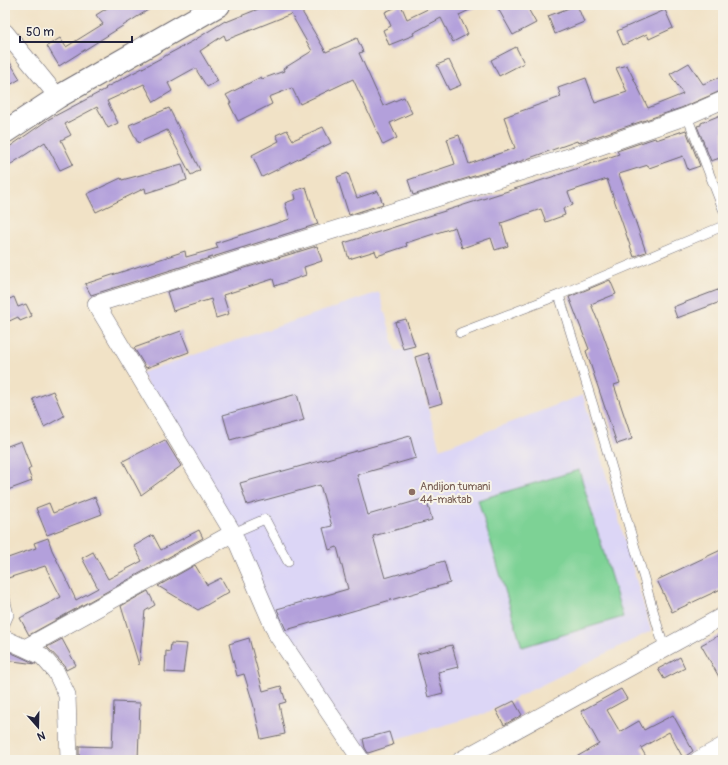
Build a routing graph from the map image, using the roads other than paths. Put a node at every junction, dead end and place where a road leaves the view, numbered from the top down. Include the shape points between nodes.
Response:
1 (219, 5) edge
2 (5, 32) edge
3 (58, 97) junction
4 (723, 100) edge
5 (688, 116) junction
6 (5, 132) edge
7 (723, 209) edge
8 (723, 226) edge
9 (559, 294) junction
10 (460, 333) dead end
11 (233, 534) junction
12 (288, 562) dead end
13 (5, 598) edge
14 (723, 616) edge
15 (5, 624) edge
16 (5, 639) edge
17 (25, 648) junction
18 (664, 648) junction
19 (723, 746) edge
20 (69, 760) edge
21 (361, 760) edge
22 (461, 760) edge
23 (698, 760) edge

1 - 3 street
2 - 3 street
3 - 6 street
4 - 5 street
5 - 7 lane
5 - 11 street via 578,154 96,304
8 - 9 lane
9 - 10 lane
9 - 18 lane
11 - 12 lane via 266,519
11 - 17 street
11 - 21 street via 277,635
13 - 15 lane via 9,615
14 - 18 street
16 - 17 street
17 - 20 street via 42,656 56,672 67,695
18 - 22 street
19 - 23 street

